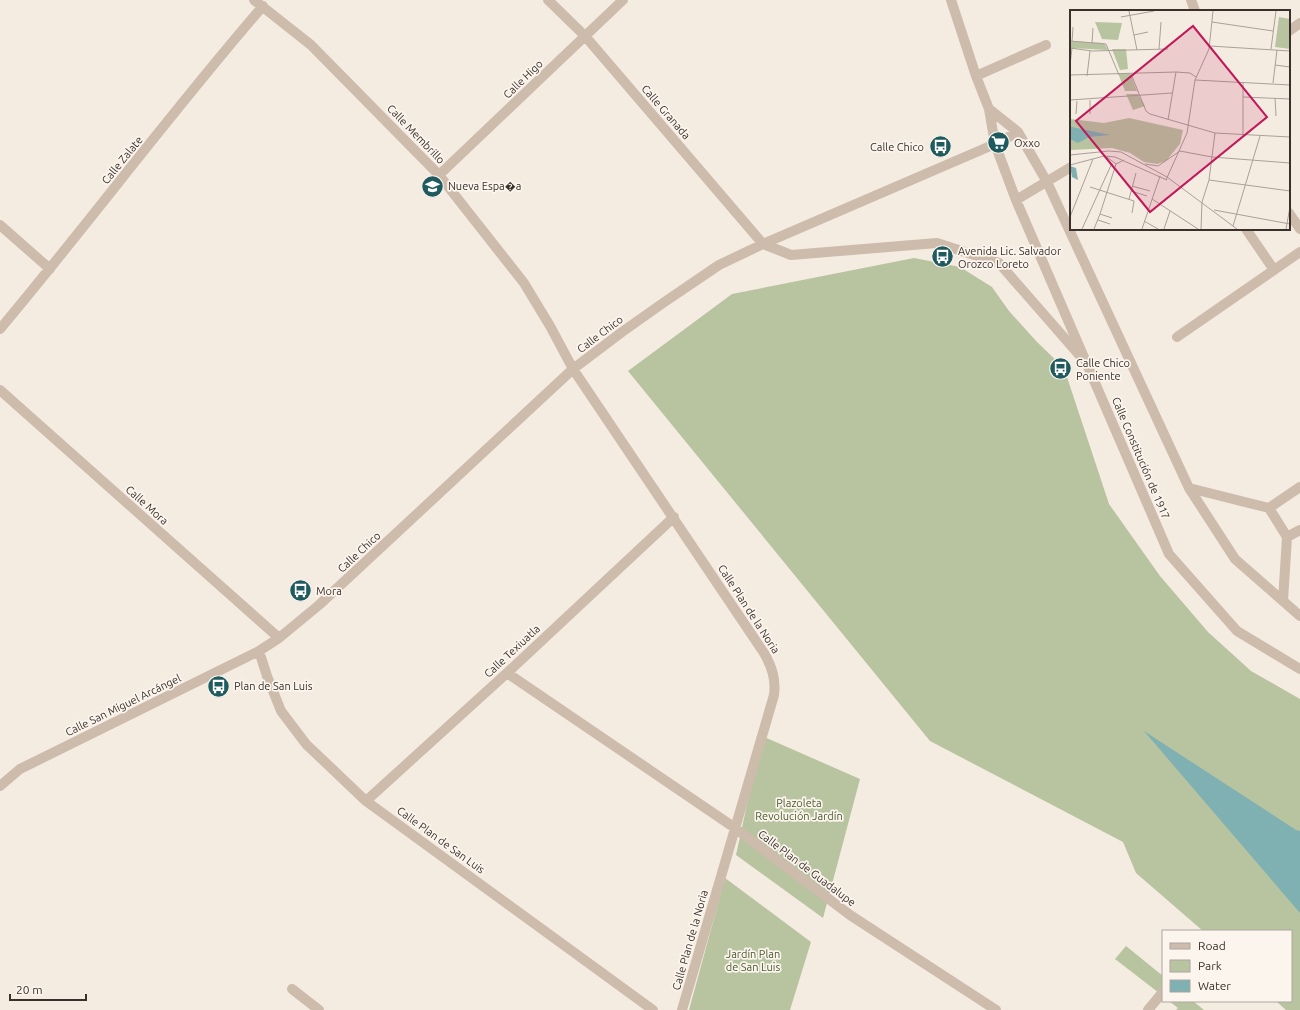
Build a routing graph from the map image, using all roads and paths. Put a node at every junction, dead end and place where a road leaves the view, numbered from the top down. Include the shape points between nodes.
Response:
1 (254, 0) edge
2 (548, 0) edge
3 (623, 0) edge
4 (951, 0) edge
5 (1191, 0) edge
6 (263, 6) junction
7 (1194, 10) edge
8 (1300, 24) edge
9 (1290, 30) edge
10 (585, 36) junction
11 (1046, 46) dead end
12 (976, 76) junction
13 (989, 109) junction
14 (1018, 132) junction
15 (995, 144) junction
16 (1070, 168) edge
17 (439, 175) junction
18 (1047, 182) junction
19 (1016, 200) junction
20 (1290, 214) edge
21 (0, 225) edge
22 (1300, 229) edge
23 (1247, 230) edge
24 (762, 244) junction
25 (1300, 252) edge
26 (50, 269) junction
27 (1274, 270) junction
28 (0, 329) edge
29 (1177, 337) dead end
30 (1088, 365) junction
31 (573, 369) junction
32 (0, 390) edge
33 (1300, 487) edge
34 (1189, 488) junction
35 (1269, 508) junction
36 (674, 517) junction
37 (1300, 530) edge
38 (1288, 537) junction
39 (1283, 601) junction
40 (1300, 616) edge
41 (279, 638) junction
42 (259, 651) junction
43 (1300, 669) edge
44 (507, 673) junction
45 (0, 786) edge
46 (366, 801) junction
47 (735, 828) junction
48 (292, 989) dead end
49 (1162, 993) edge
50 (319, 1010) edge
51 (653, 1010) edge
52 (682, 1010) edge
53 (996, 1010) edge
54 (1148, 1010) edge

1 - 6 street, Calle Membrillo
2 - 10 street, Calle Granada
3 - 10 street, Calle Higo
4 - 12 street, Calle Constitución de 1917
5 - 7 street
6 - 17 street, Calle Membrillo via 311,45
6 - 26 street, Calle Zalate
8 - 9 street
10 - 17 street, Calle Higo
10 - 24 street, Calle Granada
11 - 12 street
12 - 13 street, Calle Constitución de 1917
13 - 14 street
13 - 15 street, Calle Constitución de 1917
14 - 15 street, Calle Chico
14 - 18 street
15 - 19 street, Calle Constitución de 1917
15 - 24 street, Calle Chico
16 - 18 street
17 - 31 street, Calle Membrillo via 524,283
18 - 19 street
18 - 34 street
19 - 30 street, Calle Constitución de 1917
20 - 22 street
21 - 26 street
23 - 27 street
24 - 30 street via 791,255 937,243 999,263
24 - 31 street, Calle Chico via 713,270
25 - 27 street
26 - 28 street, Calle Zalate
27 - 29 street
30 - 43 street, Calle Constitución de 1917 via 1169,554 1237,631
31 - 36 street, Calle Plan de la Noria
31 - 41 street, Calle Chico via 325,600
32 - 41 street, Calle Mora
33 - 35 street
34 - 35 street
34 - 39 street via 1235,559
35 - 38 street
36 - 44 street, Calle Texiuatla
36 - 47 street, Calle Plan de la Noria via 764,653 774,676 774,695
37 - 38 street
38 - 39 street
39 - 40 street
41 - 42 street, Calle Chico
42 - 45 street, Calle San Miguel Arcángel via 20,769
42 - 46 street, Calle Plan de San Luis via 281,711 306,744
44 - 46 street, Calle Texiuatla
44 - 47 street, Calle Plan de Guadalupe
46 - 51 street, Calle Plan de San Luis
47 - 52 street, Calle Plan de la Noria
47 - 53 street, Calle Plan de Guadalupe via 850,915
48 - 50 street
49 - 54 street

